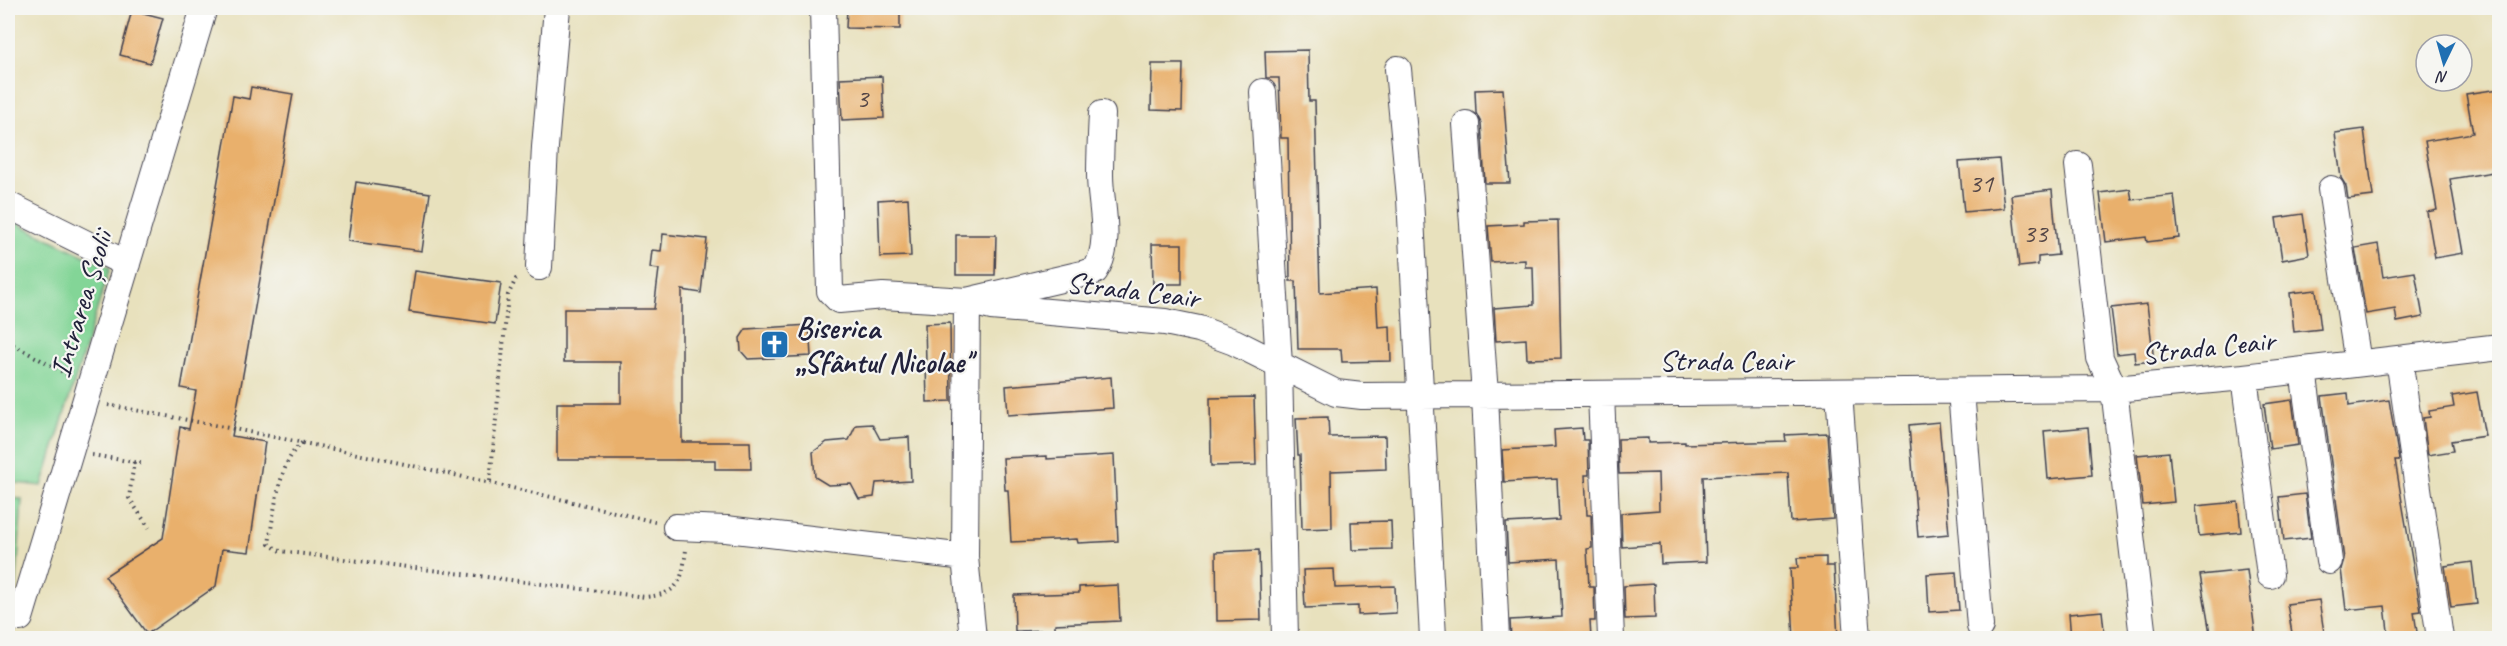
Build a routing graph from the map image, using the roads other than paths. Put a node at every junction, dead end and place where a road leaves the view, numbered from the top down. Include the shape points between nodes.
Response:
1 (557, 8) edge
2 (823, 8) edge
3 (198, 9) edge
4 (1398, 69) dead end
5 (1263, 92) dead end
6 (1102, 114) dead end
7 (1466, 124) dead end
8 (2078, 165) dead end
9 (2331, 189) dead end
10 (8, 205) edge
11 (127, 264) junction
12 (539, 267) road end
13 (967, 301) junction
14 (2499, 347) edge
15 (2399, 359) junction
16 (2358, 363) junction
17 (1279, 365) junction
18 (2303, 370) junction
19 (2244, 377) junction
20 (2114, 389) junction
21 (1961, 391) junction
22 (1839, 392) junction
23 (1601, 394) junction
24 (1485, 395) junction
25 (1422, 396) junction
26 (676, 527) road end
27 (965, 557) junction
28 (2330, 561) dead end
29 (2270, 575) dead end
30 (20, 618) dead end
31 (1980, 626) dead end
32 (973, 639) edge
33 (1285, 639) edge
34 (1433, 639) edge
35 (1496, 639) edge
36 (1611, 639) edge
37 (1857, 639) edge
38 (2143, 639) edge
39 (2440, 639) edge

1 - 12 street
2 - 13 street via 830,291 839,300 883,296
3 - 11 street, Intrarea Școlii
4 - 25 street
5 - 17 street
6 - 13 street via 1100,175 1105,242 1095,271
7 - 24 street
8 - 20 street via 2100,358
9 - 16 street
10 - 11 street
11 - 30 street, Intrarea Școlii
13 - 17 street, Strada Ceair via 1013,309 1165,322 1234,342
13 - 27 street
14 - 15 street, Strada Ceair
15 - 16 street, Strada Ceair
15 - 39 street
16 - 18 street, Strada Ceair
17 - 25 street, Strada Ceair via 1336,393
17 - 33 street
18 - 19 street, Strada Ceair
18 - 28 street
19 - 20 street, Strada Ceair
19 - 29 street
20 - 21 street, Strada Ceair
20 - 38 street
21 - 22 street, Strada Ceair
21 - 31 street
22 - 23 street, Strada Ceair
22 - 37 street
23 - 24 street, Strada Ceair
23 - 36 street
24 - 25 street, Strada Ceair
24 - 35 street
25 - 34 street
26 - 27 street via 726,529
27 - 32 street

